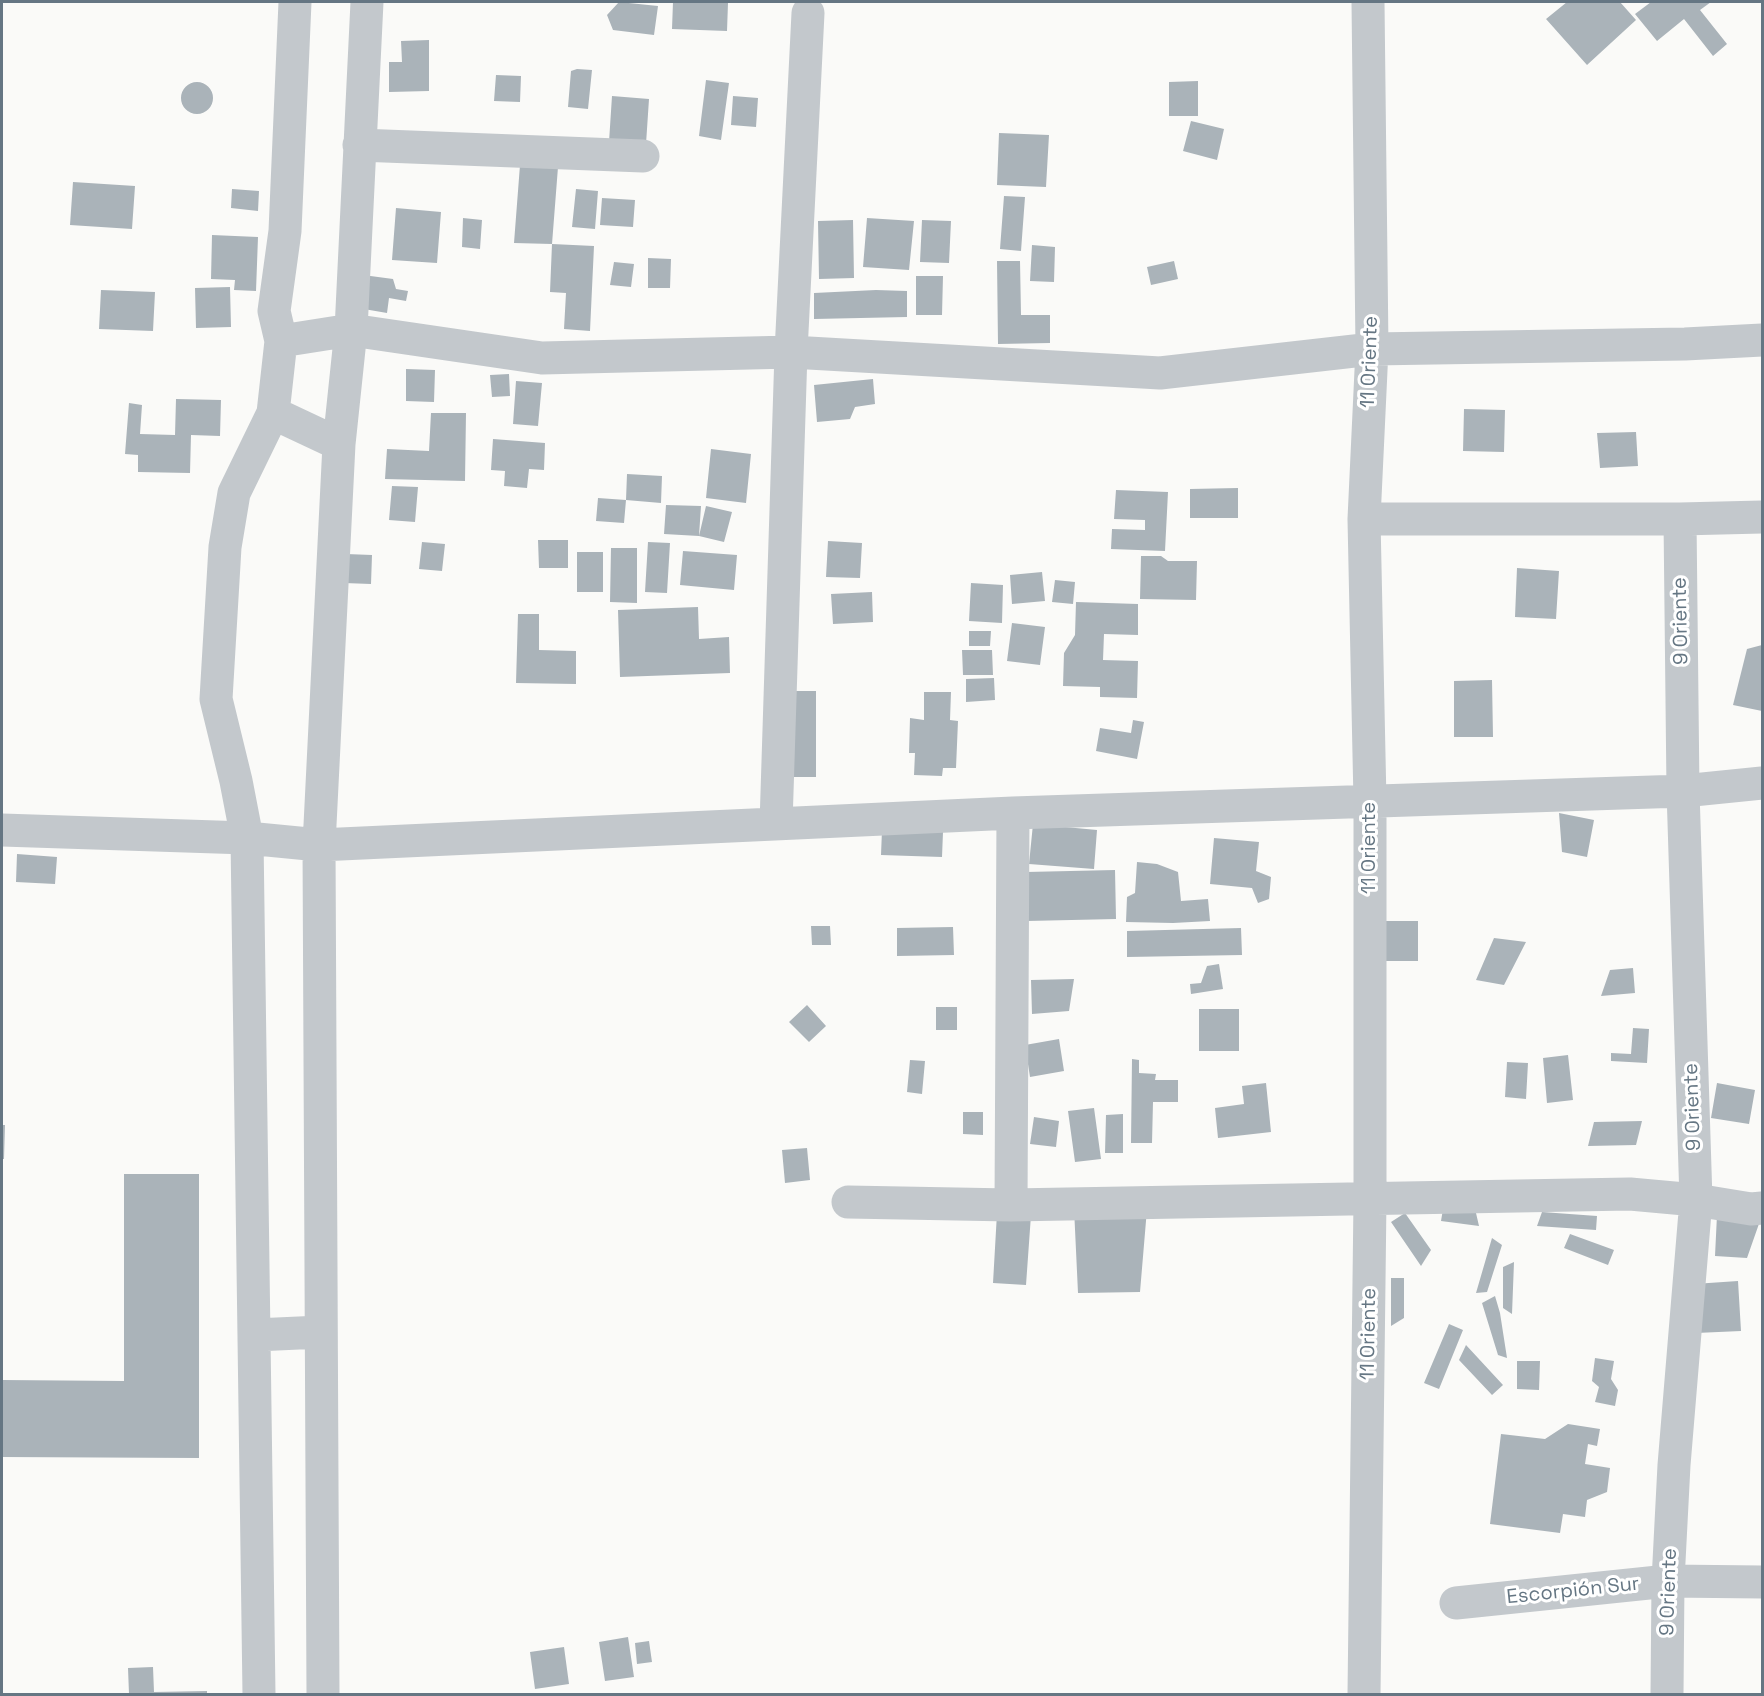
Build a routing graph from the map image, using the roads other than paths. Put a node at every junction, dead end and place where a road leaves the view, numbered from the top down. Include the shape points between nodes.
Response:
1 (295, 2) edge
2 (367, 2) edge
3 (1368, 2) edge
4 (808, 13) dead end
5 (359, 145) junction
6 (643, 156) dead end
7 (351, 330) junction
8 (1762, 340) edge
9 (281, 341) junction
10 (1372, 349) junction
11 (791, 352) junction
12 (273, 413) junction
13 (339, 444) junction
14 (1762, 517) edge
15 (1364, 519) junction
16 (1680, 519) junction
17 (1762, 783) edge
18 (1683, 791) junction
19 (1370, 802) junction
20 (1013, 813) junction
21 (776, 824) junction
22 (2, 830) edge
23 (247, 838) junction
24 (319, 844) junction
25 (1370, 1199) junction
26 (1696, 1200) junction
27 (848, 1202) dead end
28 (1011, 1205) junction
29 (1762, 1208) edge
30 (321, 1332) junction
31 (255, 1335) junction
32 (1668, 1581) junction
33 (1762, 1582) edge
34 (1456, 1603) dead end
35 (259, 1695) edge
36 (323, 1695) edge
37 (1364, 1695) edge
38 (1667, 1695) edge

1 - 9 street via 285,231 274,311
2 - 5 street
3 - 10 street, 11 Oriente
4 - 11 street
5 - 6 street
5 - 7 street
7 - 9 street
7 - 11 street via 542,358
7 - 13 street
8 - 10 street
9 - 12 street
10 - 11 street via 1160,374
10 - 15 street, 11 Oriente
11 - 21 street
12 - 13 street
12 - 23 street via 234,493 222,594 216,699
13 - 24 street
14 - 16 street
15 - 16 street
15 - 19 street, 11 Oriente
16 - 18 street, 9 Oriente
17 - 18 street
18 - 19 street
18 - 26 street, 9 Oriente
19 - 20 street
19 - 25 street, 11 Oriente
20 - 21 street
20 - 28 street
21 - 24 street
22 - 23 street
23 - 24 street
23 - 31 street
24 - 30 street
25 - 26 street via 1630,1194
25 - 28 street
25 - 37 street, 11 Oriente
26 - 29 street
26 - 32 street, 9 Oriente
27 - 28 street
30 - 31 street
30 - 36 street
31 - 35 street
32 - 33 street, Escorpión Sur
32 - 34 street, Escorpión Sur
32 - 38 street, 9 Oriente

